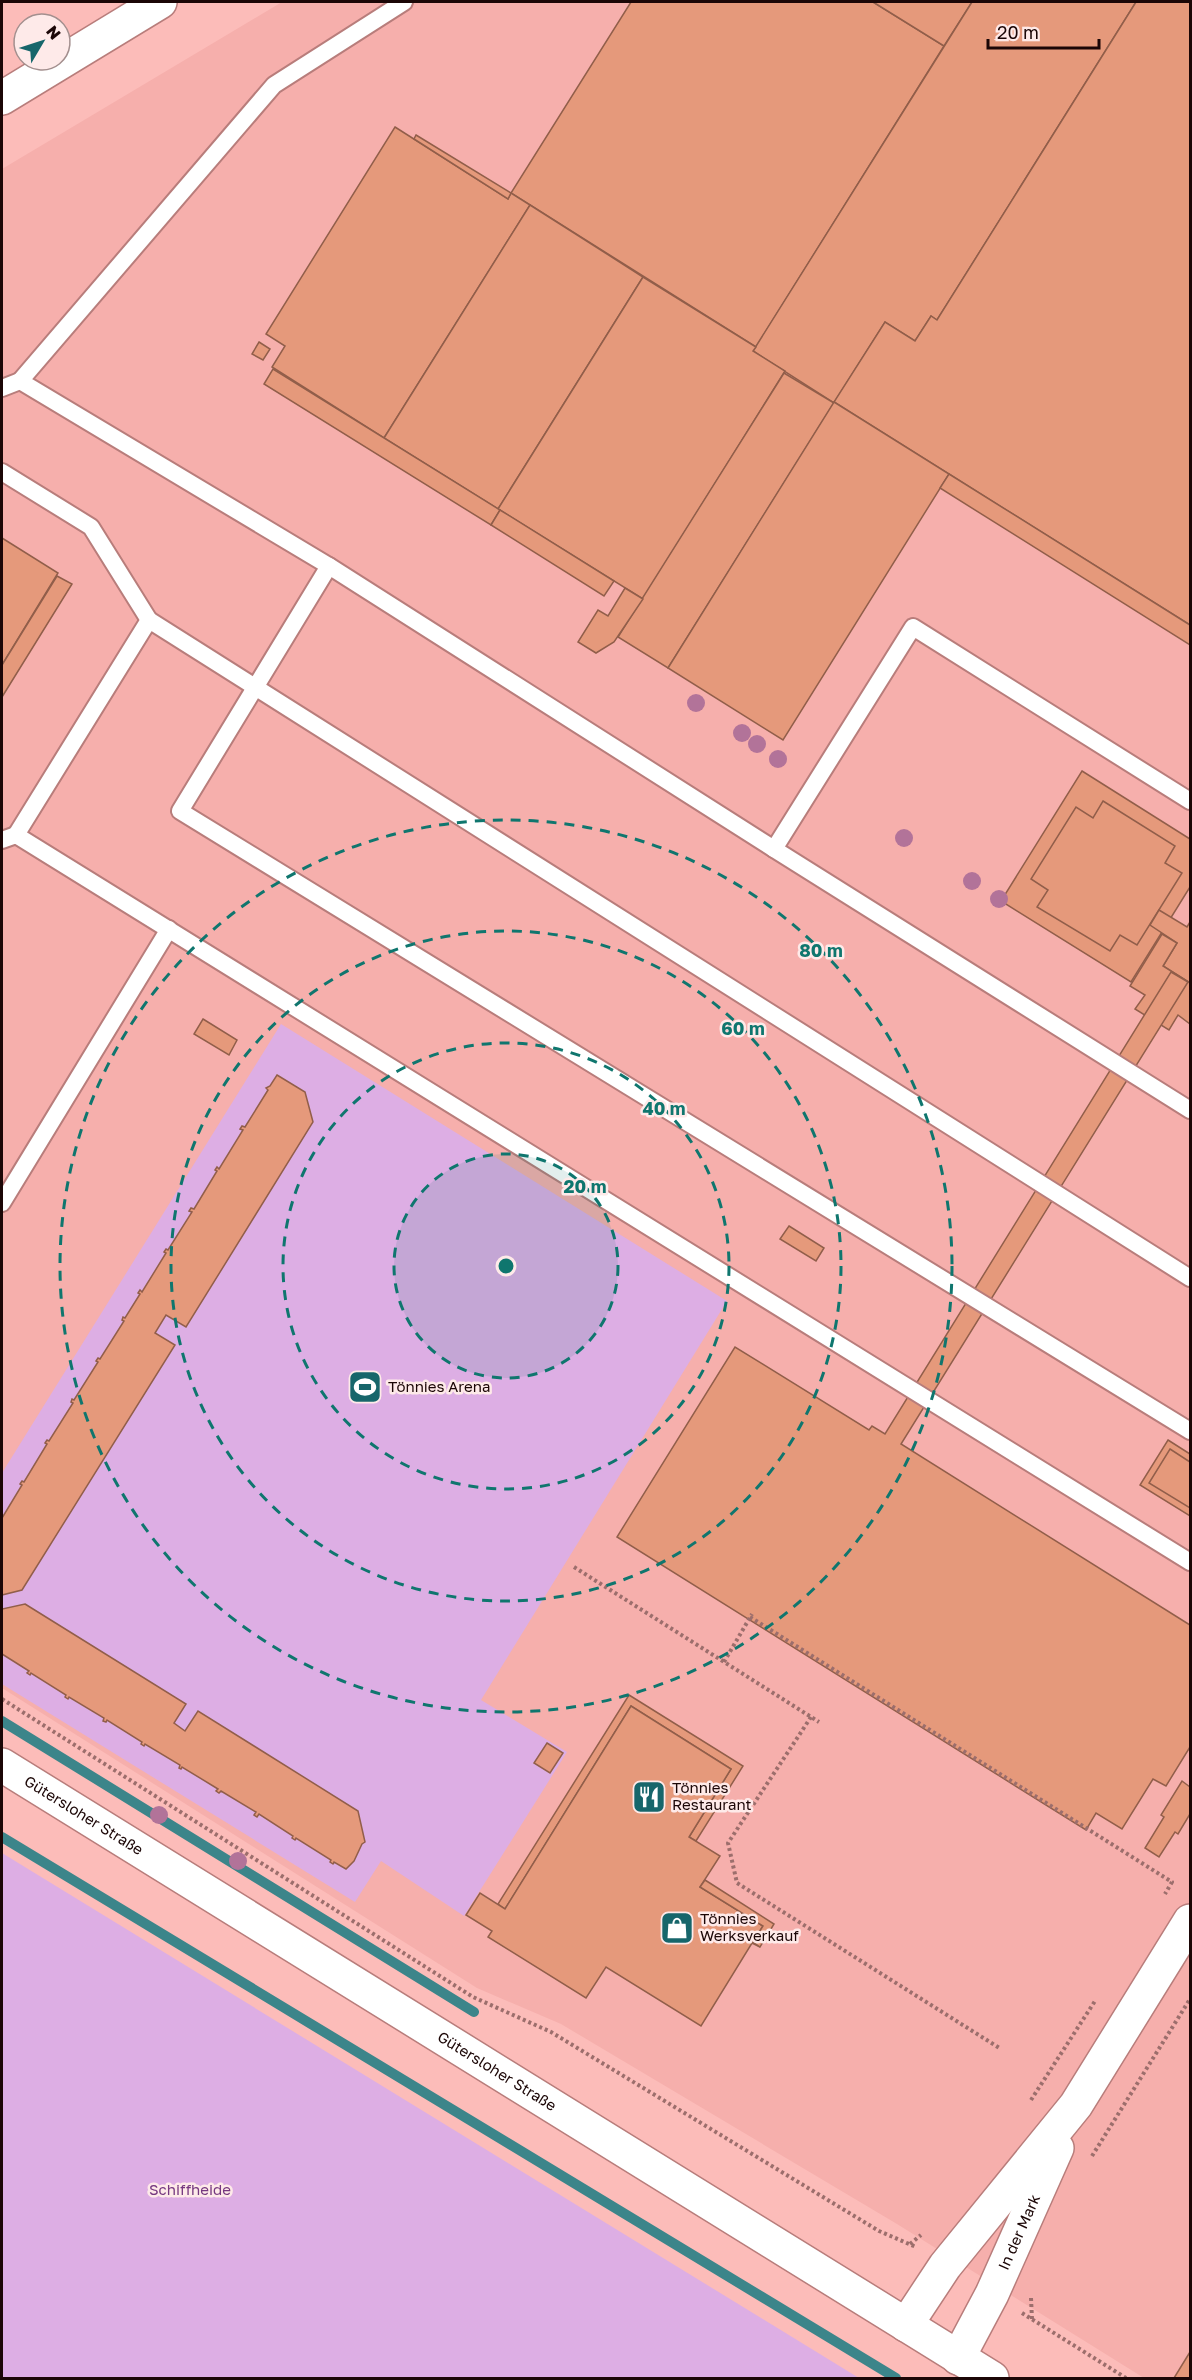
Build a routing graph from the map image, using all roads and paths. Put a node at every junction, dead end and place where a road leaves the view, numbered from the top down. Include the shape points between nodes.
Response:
1 (160, 2) edge
2 (404, 2) edge
3 (2, 98) edge
4 (20, 381) junction
5 (2, 388) edge
6 (2, 472) edge
7 (329, 566) junction
8 (149, 620) junction
9 (255, 686) junction
10 (1191, 801) edge
11 (9, 837) edge
12 (774, 849) junction
13 (169, 929) junction
14 (1191, 1110) edge
15 (2, 1203) edge
16 (1191, 1278) edge
17 (1191, 1431) edge
18 (1191, 1562) edge
19 (574, 1567) dead end
20 (724, 1662) junction
21 (2, 1699) edge
22 (811, 1717) junction
23 (819, 1722) dead end
24 (2, 1765) edge
25 (1161, 1899) dead end
26 (1191, 1921) edge
27 (1101, 1992) dead end
28 (1191, 1999) edge
29 (1001, 2049) dead end
30 (1030, 2100) dead end
31 (1076, 2105) junction
32 (1089, 2161) dead end
33 (925, 2232) dead end
34 (1031, 2297) dead end
35 (906, 2325) junction
36 (958, 2358) junction
37 (992, 2379) edge
38 (1126, 2379) edge

1 - 3 main road
2 - 4 lane via 274,85
4 - 5 lane
4 - 7 lane
6 - 8 lane via 91,527
7 - 9 lane
7 - 12 lane
8 - 9 lane
8 - 11 lane
9 - 16 lane
9 - 17 lane via 180,811
10 - 12 lane via 913,627
11 - 13 lane
12 - 14 lane
13 - 15 lane
13 - 18 lane
19 - 20 path
20 - 22 path
20 - 25 path via 751,1616 1172,1882
21 - 33 path via 473,1997 551,2032 879,2231 910,2244
22 - 23 path
22 - 29 path via 728,1843 737,1883
24 - 35 main road, Gütersloher Straße
26 - 31 main road, In der Mark
27 - 30 path
28 - 32 path
31 - 35 main road, In der Mark via 945,2266
31 - 36 main road, In der Mark via 992,2294
34 - 38 path via 1032,2319
35 - 36 main road, Gütersloher Straße
36 - 37 main road, Gütersloher Straße

